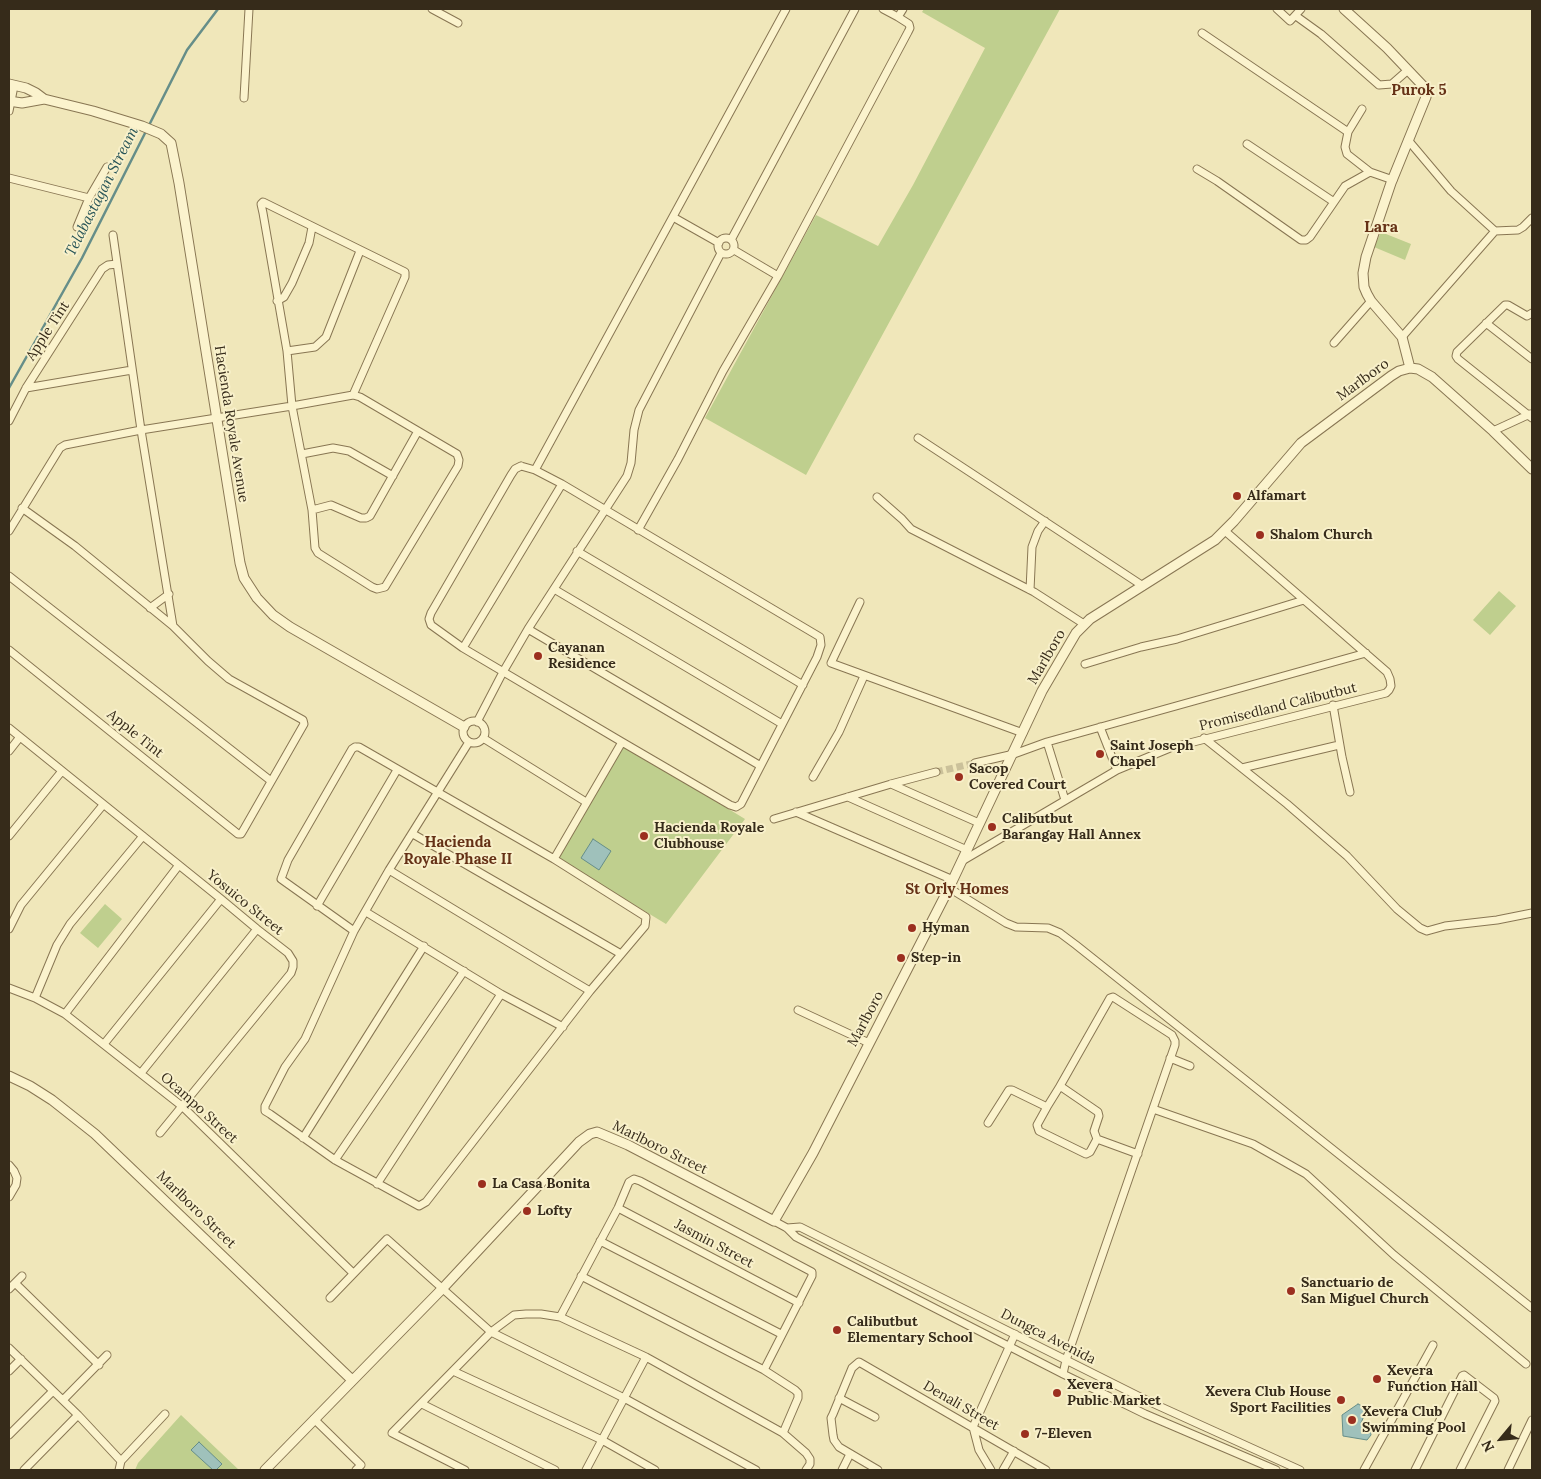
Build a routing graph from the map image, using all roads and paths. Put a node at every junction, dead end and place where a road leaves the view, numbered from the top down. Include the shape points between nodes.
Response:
1 (249, 9) edge
2 (432, 9) edge
3 (786, 9) edge
4 (855, 9) edge
5 (882, 9) edge
6 (903, 9) edge
7 (1276, 9) edge
8 (1301, 9) edge
9 (1344, 9) edge
10 (1296, 16) junction
11 (898, 17) junction
12 (458, 23) dead end
13 (1202, 33) dead end
14 (1408, 70) junction
15 (12, 85) edge
16 (244, 98) dead end
17 (44, 99) junction
18 (10, 101) edge
19 (1362, 109) dead end
20 (9, 111) edge
21 (1348, 132) junction
22 (1408, 140) junction
23 (1247, 144) dead end
24 (108, 167) dead end
25 (1197, 169) dead end
26 (1370, 172) junction
27 (9, 178) edge
28 (1392, 180) junction
29 (89, 198) junction
30 (1334, 202) junction
31 (673, 217) junction
32 (1532, 218) edge
33 (77, 227) dead end
34 (312, 227) junction
35 (1496, 230) junction
36 (113, 235) dead end
37 (732, 240) junction
38 (719, 243) junction
39 (734, 250) junction
40 (360, 251) junction
41 (721, 253) junction
42 (117, 264) junction
43 (778, 276) junction
44 (277, 301) junction
45 (1370, 301) junction
46 (1532, 313) edge
47 (1486, 323) junction
48 (1402, 337) junction
49 (1334, 343) dead end
50 (287, 351) junction
51 (1532, 359) edge
52 (1410, 368) junction
53 (132, 370) junction
54 (26, 388) junction
55 (353, 395) junction
56 (292, 406) junction
57 (1531, 415) edge
58 (216, 417) junction
59 (9, 421) edge
60 (141, 430) junction
61 (418, 431) junction
62 (1493, 431) junction
63 (918, 438) dead end
64 (302, 454) junction
65 (1532, 469) edge
66 (535, 470) junction
67 (393, 476) junction
68 (562, 484) junction
69 (877, 497) dead end
70 (22, 508) junction
71 (312, 510) junction
72 (606, 510) junction
73 (1045, 522) junction
74 (638, 530) junction
75 (9, 531) edge
76 (1225, 531) junction
77 (577, 551) junction
78 (9, 576) edge
79 (1143, 586) junction
80 (554, 589) junction
81 (1030, 590) junction
82 (169, 594) junction
83 (1304, 600) junction
84 (860, 602) dead end
85 (150, 608) junction
86 (1084, 624) junction
87 (173, 626) junction
88 (528, 629) junction
89 (463, 648) junction
90 (9, 650) edge
91 (1366, 652) junction
92 (1085, 664) dead end
93 (503, 672) junction
94 (864, 676) junction
95 (804, 684) junction
96 (1333, 705) junction
97 (477, 722) junction
98 (782, 724) junction
99 (464, 727) junction
100 (1100, 727) junction
101 (9, 728) edge
102 (1023, 732) junction
103 (20, 737) junction
104 (483, 738) junction
105 (1204, 738) junction
106 (469, 742) junction
107 (622, 742) junction
108 (1047, 742) junction
109 (1339, 745) junction
110 (9, 751) edge
111 (1014, 754) junction
112 (975, 763) tunnel mouth
113 (759, 765) junction
114 (1242, 768) junction
115 (397, 770) junction
116 (1117, 770) junction
117 (62, 771) junction
118 (936, 772) tunnel mouth
119 (813, 777) dead end
120 (271, 781) junction
121 (891, 784) junction
122 (436, 792) junction
123 (1350, 792) dead end
124 (848, 797) junction
125 (1065, 800) junction
126 (586, 802) junction
127 (103, 805) junction
128 (796, 812) junction
129 (774, 819) dead end
130 (980, 823) junction
131 (413, 834) junction
132 (9, 836) edge
133 (143, 836) junction
134 (967, 850) junction
135 (554, 859) junction
136 (962, 861) junction
137 (179, 866) junction
138 (389, 870) junction
139 (951, 884) junction
140 (221, 899) junction
141 (317, 906) junction
142 (366, 912) junction
143 (1532, 913) edge
144 (9, 929) edge
145 (257, 929) junction
146 (354, 931) junction
147 (424, 946) junction
148 (621, 954) junction
149 (464, 971) junction
150 (9, 988) edge
151 (590, 990) junction
152 (501, 994) junction
153 (35, 998) junction
154 (798, 1010) dead end
155 (65, 1014) junction
156 (563, 1027) junction
157 (869, 1043) junction
158 (104, 1044) junction
159 (1170, 1058) junction
160 (1190, 1066) dead end
161 (142, 1073) junction
162 (9, 1076) edge
163 (1060, 1086) junction
164 (182, 1107) junction
165 (1047, 1107) junction
166 (1153, 1109) junction
167 (988, 1123) dead end
168 (160, 1133) dead end
169 (303, 1138) junction
170 (1097, 1139) junction
171 (1138, 1154) junction
172 (335, 1160) junction
173 (9, 1166) edge
174 (377, 1184) junction
175 (9, 1197) edge
176 (618, 1208) junction
177 (774, 1221) junction
178 (787, 1228) junction
179 (600, 1242) junction
180 (353, 1273) junction
181 (22, 1276) dead end
182 (581, 1276) junction
183 (15, 1283) junction
184 (443, 1288) junction
185 (9, 1289) edge
186 (330, 1298) dead end
187 (798, 1303) junction
188 (1532, 1308) edge
189 (560, 1317) junction
190 (491, 1332) junction
191 (781, 1334) junction
192 (1015, 1334) junction
193 (1433, 1345) dead end
194 (1009, 1347) junction
195 (9, 1348) edge
196 (107, 1354) dead end
197 (646, 1357) junction
198 (21, 1360) junction
199 (1066, 1360) junction
200 (99, 1364) junction
201 (1526, 1364) dead end
202 (764, 1370) junction
203 (9, 1371) edge
204 (453, 1371) junction
205 (1063, 1374) junction
206 (352, 1380) junction
207 (53, 1391) junction
208 (624, 1398) junction
209 (839, 1398) junction
210 (63, 1400) junction
211 (422, 1404) junction
212 (165, 1414) dead end
213 (78, 1415) junction
214 (875, 1417) dead end
215 (314, 1419) junction
216 (1532, 1420) edge
217 (973, 1427) junction
218 (782, 1432) junction
219 (9, 1435) edge
220 (602, 1440) junction
221 (1014, 1451) junction
222 (850, 1454) junction
223 (121, 1461) junction
224 (24, 1470) edge
225 (120, 1470) edge
226 (265, 1470) edge
227 (356, 1470) edge
228 (465, 1470) edge
229 (555, 1470) edge
230 (586, 1470) edge
231 (655, 1470) edge
232 (756, 1470) edge
233 (806, 1470) edge
234 (842, 1470) edge
235 (878, 1470) edge
236 (991, 1470) edge
237 (1003, 1470) edge
238 (1046, 1470) edge
239 (1276, 1470) edge
240 (1300, 1470) edge
241 (1364, 1470) edge
242 (1414, 1470) edge
243 (1460, 1470) edge
244 (1508, 1470) edge

1 - 16 street
2 - 12 street
3 - 31 street
4 - 37 street
5 - 11 street
6 - 11 street
7 - 10 street via 1290,21
8 - 10 street
9 - 14 street
10 - 14 street via 1379,85 1392,84
11 - 43 street via 909,24 908,32
13 - 21 street
14 - 22 street via 1427,93
15 - 17 street, Hacienda Royale Avenue via 36,92
15 - 18 street
17 - 18 street, Hacienda Royale Avenue via 22,104
17 - 58 street, Hacienda Royale Avenue via 142,126 161,134 172,146
18 - 20 street
19 - 21 street
21 - 26 street via 1347,154
22 - 28 street
22 - 35 street via 1451,191
23 - 30 street
24 - 29 street
25 - 30 street via 1301,240 1310,237
26 - 28 street
26 - 30 street via 1345,186
27 - 29 street
28 - 45 street via 1363,273
29 - 33 street
31 - 38 street
31 - 66 street
32 - 35 street via 1518,230
34 - 40 street
34 - 44 street via 292,283 284,297
34 - 44 street via 262,202
35 - 48 street
36 - 42 street
37 - 38 street via 724,239
37 - 39 street
38 - 41 street
39 - 41 street via 728,254
39 - 43 street
40 - 50 street via 326,337 315,347
40 - 55 street via 405,274
41 - 72 street via 639,410 627,476
42 - 53 street
42 - 54 street, Apple Tint via 102,269
43 - 74 street
44 - 50 street
45 - 48 street
45 - 49 street
46 - 47 street via 1526,315 1506,304
47 - 51 street
47 - 57 street via 1456,356
48 - 52 street
50 - 56 street
52 - 62 street, Marlboro via 1432,377
52 - 76 street, Marlboro via 1391,376 1301,443
53 - 54 street
53 - 60 street
54 - 59 street, Apple Tint
55 - 56 street
55 - 61 street
56 - 58 street
56 - 64 street
57 - 62 street
58 - 60 street
58 - 99 street, Hacienda Royale Avenue via 240,563 244,578 257,598 290,627
60 - 70 street via 60,448
60 - 82 street
61 - 67 street
61 - 71 street via 457,454 458,466 385,587 372,587 318,553
62 - 65 street, Marlboro
63 - 73 street
64 - 67 street via 333,448 349,451
64 - 71 street
66 - 68 street
66 - 89 street via 521,466 515,469 431,613 431,624
67 - 71 street via 366,518 331,505
68 - 72 street
68 - 89 street
69 - 81 street via 911,530
70 - 75 street
70 - 85 street via 75,546
72 - 74 street
72 - 77 street
73 - 79 street
73 - 81 street via 1032,547
74 - 95 street via 820,637 821,645
76 - 79 street, Marlboro
76 - 83 street, Promisedland Calibutbut
77 - 80 street
77 - 95 street
78 - 120 street
79 - 86 street, Marlboro
80 - 88 street
80 - 98 street
81 - 86 street
82 - 85 street
82 - 87 street
83 - 91 street, Promisedland Calibutbut
83 - 92 street
84 - 94 street via 830,663
85 - 87 street
86 - 102 street, Marlboro via 1076,632 1042,691
87 - 120 street via 229,679 303,720 304,724
88 - 93 street
88 - 113 street
89 - 93 street
90 - 120 street, Apple Tint via 238,834 241,834
91 - 96 street, Promisedland Calibutbut via 1387,672 1389,690
91 - 100 street
93 - 97 street
93 - 107 street
94 - 102 street
94 - 119 street via 839,732
95 - 98 street
96 - 105 street, Promisedland Calibutbut
96 - 109 street
97 - 99 street via 472,721
97 - 104 street via 484,728
98 - 113 street
99 - 106 street via 463,736
100 - 108 street
100 - 116 street
101 - 103 street, Yosuico Street
102 - 111 street, Marlboro
103 - 110 street
103 - 117 street, Yosuico Street
104 - 106 street
104 - 126 street
105 - 114 street
105 - 116 street, Promisedland Calibutbut
106 - 122 street
107 - 113 street via 736,807 741,804
107 - 126 street
108 - 111 street
108 - 125 street
109 - 114 street
109 - 123 street
111 - 112 street
111 - 130 street, Marlboro
114 - 143 street via 1347,856 1397,909 1420,928 1427,931
115 - 122 street
115 - 141 street
115 - 141 street via 359,747 352,749 288,860 281,879
116 - 125 street, Promisedland Calibutbut
117 - 127 street, Yosuico Street
117 - 132 street
118 - 121 street
121 - 124 street
121 - 130 street
122 - 131 street
122 - 135 street
124 - 128 street
124 - 134 street
125 - 136 street, Promisedland Calibutbut
126 - 135 street
127 - 133 street, Yosuico Street
127 - 144 street via 26,900
128 - 129 street
128 - 139 street
130 - 134 street, Marlboro
131 - 138 street
131 - 148 street
133 - 137 street, Yosuico Street
133 - 153 street via 70,924 57,945
134 - 136 street, Marlboro
135 - 148 street via 646,918 645,926
136 - 139 street, Marlboro
137 - 140 street, Yosuico Street
137 - 155 street
138 - 142 street
138 - 151 street
139 - 157 street, Marlboro
139 - 188 street via 1006,923 1016,927 1048,928 1076,944
140 - 145 street, Yosuico Street
140 - 158 street
141 - 146 street
142 - 146 street
142 - 147 street
145 - 161 street
145 - 164 street, Yosuico Street via 288,953 293,967
146 - 169 street via 305,1039 285,1067 265,1106 265,1111
147 - 149 street
147 - 169 street
148 - 151 street
149 - 152 street
149 - 172 street
150 - 153 street, Ocampo Street
151 - 156 street
152 - 156 street
152 - 174 street
153 - 155 street, Ocampo Street
154 - 157 street
155 - 158 street, Ocampo Street
156 - 174 street via 423,1204 414,1205
157 - 177 street, Marlboro
158 - 161 street, Ocampo Street
159 - 160 street
159 - 163 street via 1176,1045 1172,1035 1113,997
159 - 166 street
161 - 164 street, Ocampo Street
162 - 206 street, Marlboro Street via 52,1100 95,1134
163 - 165 street
163 - 170 street via 1098,1112 1094,1131
164 - 168 street, Yosuico Street
164 - 180 street, Ocampo Street
165 - 167 street via 1011,1090
165 - 170 street via 1036,1125 1039,1131 1086,1154
166 - 171 street
166 - 201 street via 1253,1144 1306,1174 1388,1249
169 - 172 street
170 - 171 street
171 - 199 street
172 - 174 street
173 - 175 street via 17,1178
176 - 179 street
176 - 187 street, Jasmin Street
176 - 187 street via 629,1182 640,1180 810,1271 812,1276
177 - 178 street, Dungca Avenida
177 - 184 street, Marlboro Street via 597,1132 579,1142
178 - 192 street, Dungca Avenida via 800,1227
178 - 194 street, Dungca Avenida via 796,1237
179 - 182 street
179 - 191 street
180 - 184 street via 387,1239
180 - 186 street
181 - 183 street
182 - 189 street
182 - 202 street
183 - 185 street
183 - 200 street
184 - 190 street
184 - 206 street
187 - 191 street
189 - 190 street via 514,1315
189 - 197 street
190 - 204 street
190 - 208 street
191 - 202 street
192 - 194 street
192 - 199 street, Dungca Avenida
193 - 241 street
194 - 205 street, Dungca Avenida
194 - 217 street
195 - 198 street
196 - 200 street
197 - 208 street
197 - 218 street
198 - 203 street
198 - 207 street
199 - 205 street
199 - 240 street, Dungca Avenida
200 - 210 street
202 - 218 street via 798,1393
204 - 211 street
204 - 220 street
205 - 239 street, Dungca Avenida via 1145,1414
206 - 215 street
207 - 210 street
207 - 219 street
208 - 220 street
208 - 232 street
209 - 214 street
209 - 217 street, Denali Street via 859,1362
209 - 222 street via 831,1418 833,1435 836,1444
210 - 213 street
211 - 228 street via 392,1433
211 - 229 street
212 - 223 street
213 - 223 street
213 - 224 street
215 - 226 street
215 - 227 street via 361,1465
216 - 244 street
217 - 221 street, Denali Street
217 - 236 street via 979,1450
218 - 233 street via 810,1459
220 - 230 street
220 - 231 street
221 - 237 street
221 - 238 street, Denali Street
222 - 234 street
222 - 235 street
223 - 225 street
242 - 243 street via 1462,1376 1467,1376 1495,1401

